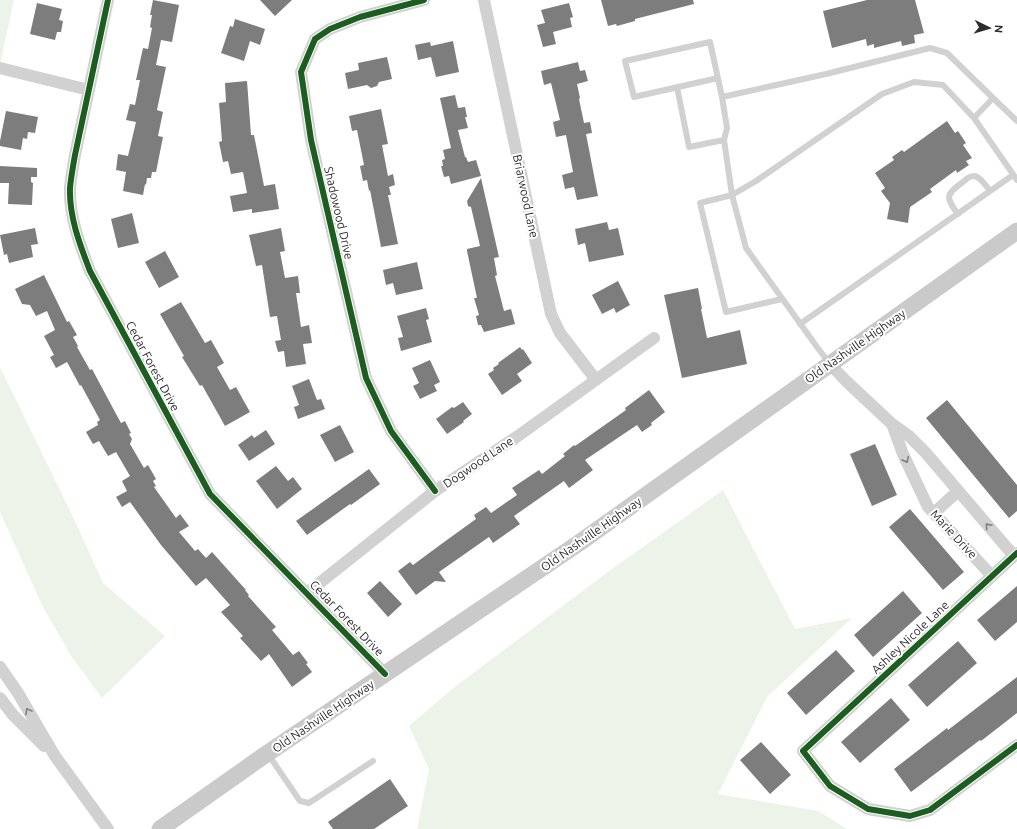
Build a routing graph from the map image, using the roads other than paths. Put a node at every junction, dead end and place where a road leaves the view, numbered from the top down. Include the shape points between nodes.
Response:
1 (108, 0) edge
2 (424, 0) edge
3 (484, 0) edge
4 (0, 68) edge
5 (718, 78) junction
6 (677, 87) junction
7 (89, 90) junction
8 (722, 97) junction
9 (993, 98) junction
10 (974, 118) junction
11 (1017, 121) edge
12 (724, 140) junction
13 (1015, 178) edge
14 (990, 191) junction
15 (732, 195) junction
16 (958, 214) junction
17 (1017, 231) edge
18 (782, 299) junction
19 (800, 324) junction
20 (654, 338) dead end
21 (830, 364) junction
22 (596, 380) junction
23 (892, 424) junction
24 (435, 491) junction
25 (958, 491) junction
26 (934, 513) junction
27 (1015, 554) edge
28 (992, 576) junction
29 (307, 593) junction
30 (0, 667) edge
31 (385, 674) junction
32 (0, 698) edge
33 (1017, 745) edge
34 (268, 753) junction
35 (55, 756) junction
36 (373, 761) dead end
37 (108, 829) edge
38 (160, 829) edge

1 - 7 street, Cedar Forest Drive
2 - 24 street, Shadowood Drive via 360,17 330,29 315,39 301,72 311,140 366,378 391,432
3 - 22 street, Briarwood Lane via 551,314 560,333
4 - 7 street
5 - 6 lane
5 - 6 lane via 710,42 625,61 634,97
5 - 8 lane
6 - 12 lane via 689,147
7 - 29 street, Cedar Forest Drive via 70,189 72,215 78,240 90,271 210,494
8 - 9 lane via 930,48 947,53
8 - 12 lane via 727,128
9 - 10 lane
9 - 11 lane
10 - 13 lane
10 - 15 lane via 943,84 914,82 882,94
12 - 15 lane
13 - 14 lane
14 - 16 lane
14 - 16 lane via 975,176 958,185 950,192 949,198 950,204
15 - 18 lane via 746,248
15 - 18 lane via 700,203 726,312
16 - 19 lane
17 - 21 main road, Old Nashville Highway
18 - 19 lane
19 - 21 lane
20 - 22 street, Dogwood Lane
21 - 23 street, Marie Drive
21 - 31 main road, Old Nashville Highway via 579,544
22 - 24 street, Dogwood Lane
23 - 25 street, Marie Drive via 925,452
23 -> 26 street, Marie Drive via 928,507
24 - 29 street, Dogwood Lane
25 - 26 street
27 -> 25 street, Marie Drive
26 - 28 street, Marie Drive
27 - 28 street, Ashley Nicole Lane
28 - 33 street, Ashley Nicole Lane via 804,751 830,786 868,809 910,816 930,810
29 - 31 street, Cedar Forest Drive
35 -> 30 street
31 - 34 main road, Old Nashville Highway
32 - 35 street via 13,716
34 - 36 lane via 300,801 309,803
34 - 38 main road, Old Nashville Highway
35 - 37 street

